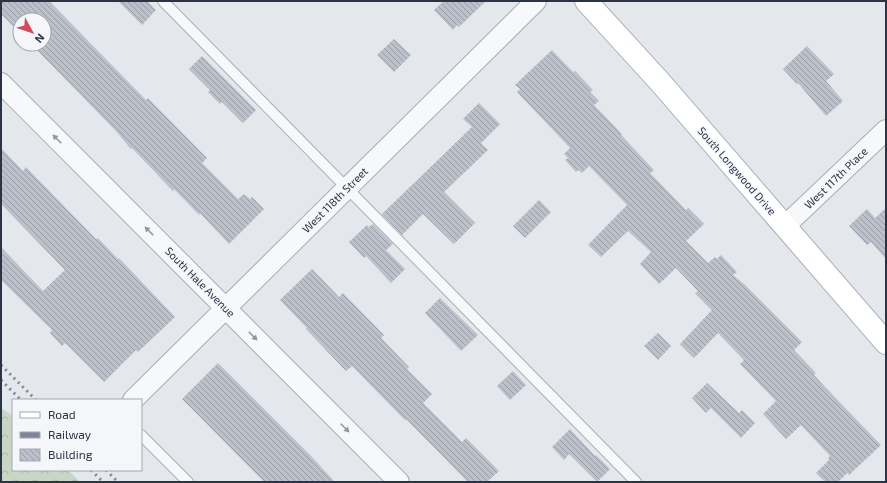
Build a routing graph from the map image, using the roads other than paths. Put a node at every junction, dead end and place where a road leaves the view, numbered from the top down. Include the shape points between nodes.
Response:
1 (163, 1) edge
2 (536, 1) edge
3 (586, 1) edge
4 (1, 83) edge
5 (886, 130) edge
6 (347, 188) junction
7 (785, 226) junction
8 (226, 308) junction
9 (886, 343) edge
10 (134, 399) edge
11 (142, 436) edge
12 (188, 482) edge
13 (398, 482) edge
14 (636, 482) edge

1 - 6 lane
2 - 6 street, West 118th Street
3 - 7 street, South Longwood Drive
8 -> 4 street, South Hale Avenue
5 - 7 street, West 117th Place
6 - 8 street, West 118th Street
6 - 14 lane
7 - 9 street, South Longwood Drive
8 - 10 street, West 118th Street
8 -> 13 street, South Hale Avenue
11 - 12 lane

